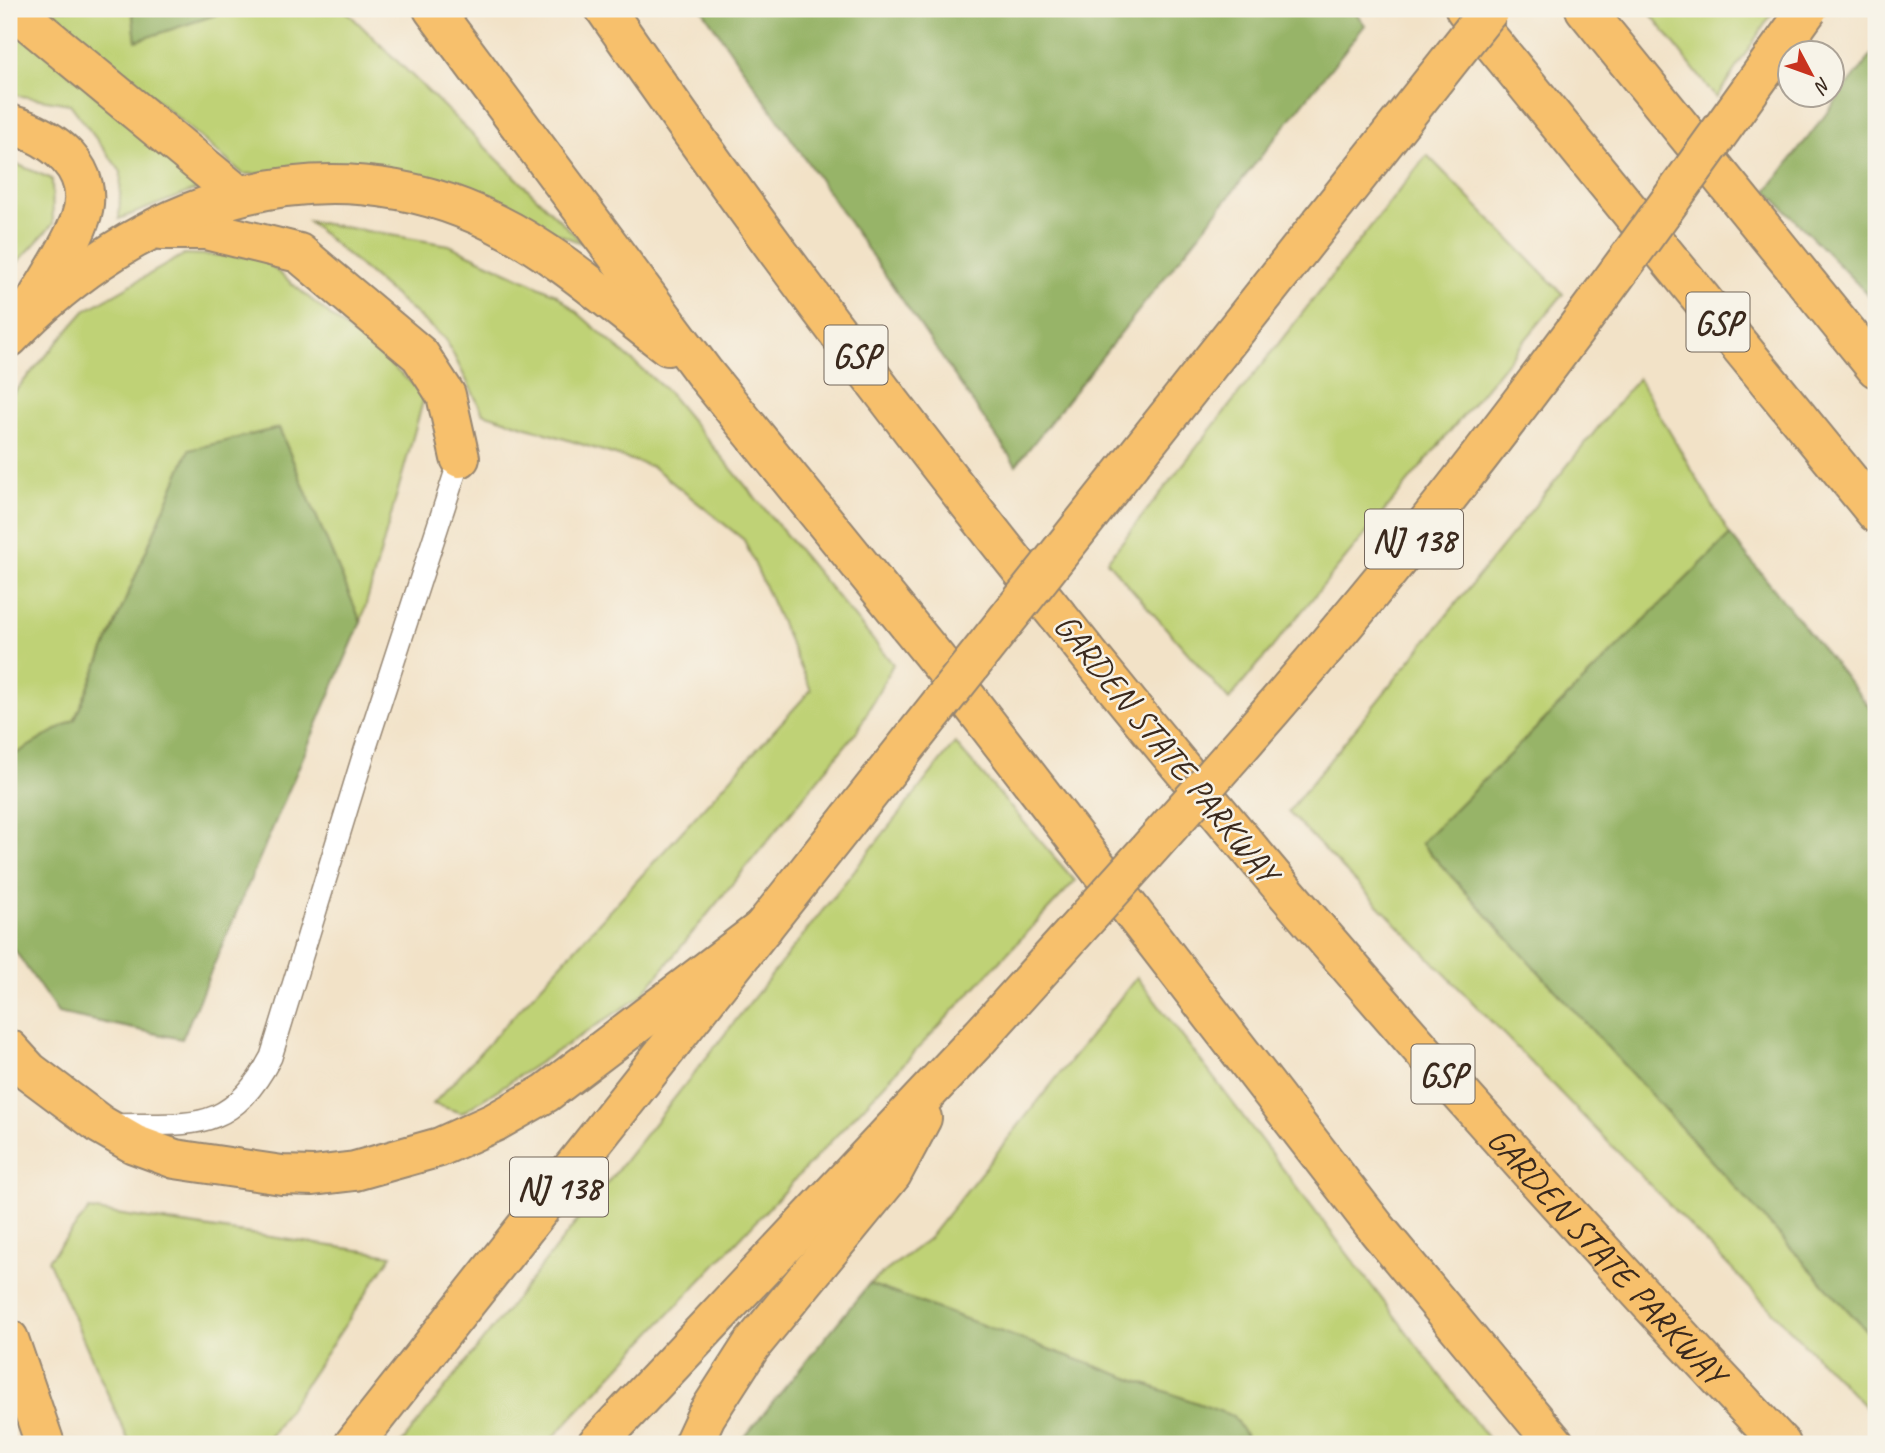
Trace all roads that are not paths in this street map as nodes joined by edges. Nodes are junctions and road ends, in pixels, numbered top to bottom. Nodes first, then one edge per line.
1 (13, 9) edge
2 (433, 9) edge
3 (605, 9) edge
4 (1465, 9) edge
5 (1490, 9) edge
6 (1586, 9) edge
7 (1808, 9) edge
8 (9, 124) edge
9 (237, 194) junction
10 (145, 230) junction
11 (16, 330) edge
12 (1876, 368) edge
13 (705, 374) junction
14 (460, 458) joint
15 (1876, 513) edge
16 (763, 928) junction
17 (9, 1049) edge
18 (947, 1073) junction
19 (101, 1125) junction
20 (9, 1339) edge
21 (1499, 1378) junction
22 (45, 1444) edge
23 (354, 1444) edge
24 (597, 1444) edge
25 (693, 1444) edge
26 (1525, 1444) edge
27 (1555, 1444) edge
28 (1781, 1444) edge

1 - 9 highway
2 - 13 highway
3 - 28 highway, GARDEN STATE PARKWAY / GSP
4 - 15 highway, GSP
5 - 16 highway, NJ 138, bridge
6 - 12 highway
7 - 18 highway, NJ 138, bridge
8 - 11 highway
9 - 10 highway
9 - 13 highway
10 - 11 highway
10 - 14 highway
13 - 21 highway
14 - 19 lane
16 - 19 highway
16 - 23 highway, NJ 138
17 - 19 highway
18 - 24 highway, NJ 138
18 - 25 highway
20 - 22 highway
21 - 26 highway
21 - 27 highway

